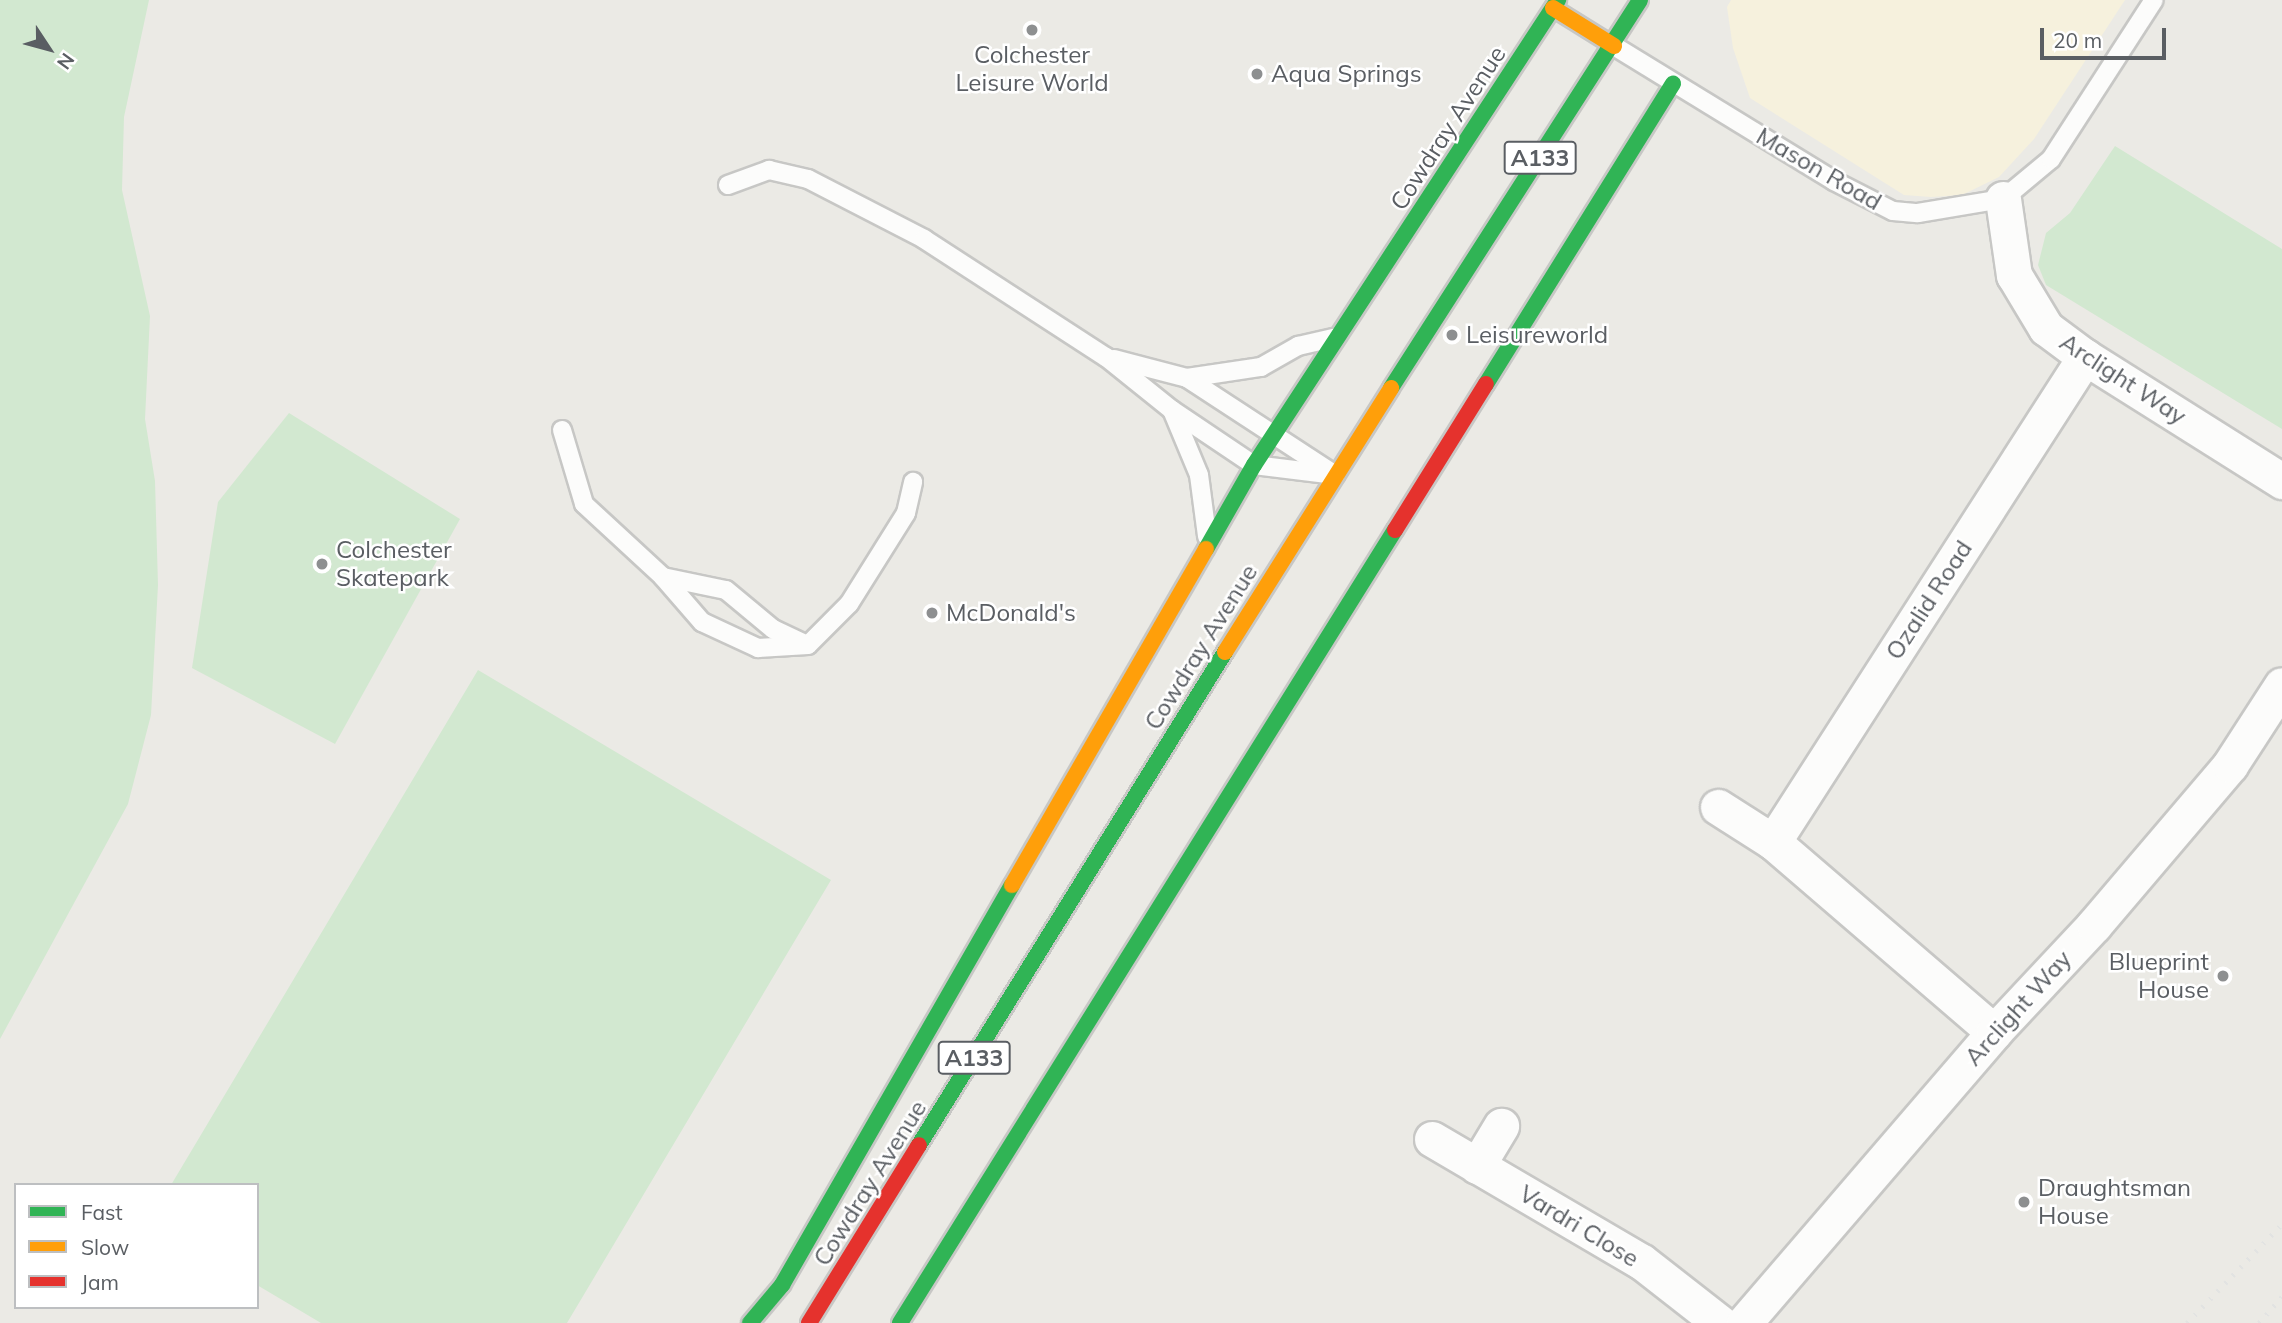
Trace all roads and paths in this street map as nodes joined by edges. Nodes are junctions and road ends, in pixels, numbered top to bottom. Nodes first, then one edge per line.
1 (1640, 0) edge
2 (2154, 0) edge
3 (1555, 4) edge
4 (1614, 46) junction
5 (1673, 83) junction
6 (728, 185) dead end
7 (2003, 199) junction
8 (1339, 336) junction
9 (1106, 357) junction
10 (2085, 357) junction
11 (1187, 378) junction
12 (1172, 410) junction
13 (562, 430) dead end
14 (1275, 437) junction
15 (1254, 465) junction
16 (1335, 475) junction
17 (2282, 481) edge
18 (913, 482) dead end
19 (1208, 543) junction
20 (663, 578) junction
21 (808, 645) junction
22 (2282, 685) edge
23 (1718, 807) dead end
24 (1773, 842) junction
25 (1994, 1032) junction
26 (1501, 1126) dead end
27 (1432, 1139) dead end
28 (1477, 1166) junction
29 (751, 1323) edge
30 (809, 1323) edge
31 (900, 1323) edge
32 (1720, 1323) edge
33 (1744, 1323) edge

1 - 4 main road, Cowdray Avenue / A133
2 - 7 lane
3 - 4 main road
3 - 8 main road, Cowdray Avenue / A133
4 - 5 lane, Mason Road
4 - 16 main road, Cowdray Avenue / A133
5 - 7 lane, Mason Road
5 - 31 main road
6 - 9 lane
7 - 10 street, Arclight Way
8 - 11 lane
8 - 14 main road, Cowdray Avenue / A133
9 - 11 lane
9 - 12 lane
10 - 17 street, Arclight Way
10 - 24 street, Ozalid Road
11 - 14 lane
12 - 15 lane
12 - 19 lane
13 - 20 lane
14 - 15 main road, Cowdray Avenue / A133
14 - 16 lane
15 - 16 lane
15 - 19 main road, Cowdray Avenue / A133
16 - 30 main road, Cowdray Avenue / A133
18 - 21 lane
19 - 29 main road, Cowdray Avenue / A133
20 - 21 lane
20 - 21 lane
22 - 25 street, Arclight Way
23 - 24 street
24 - 25 street
25 - 33 street, Arclight Way
26 - 28 street
27 - 28 street, Vardri Close
28 - 32 street, Vardri Close

